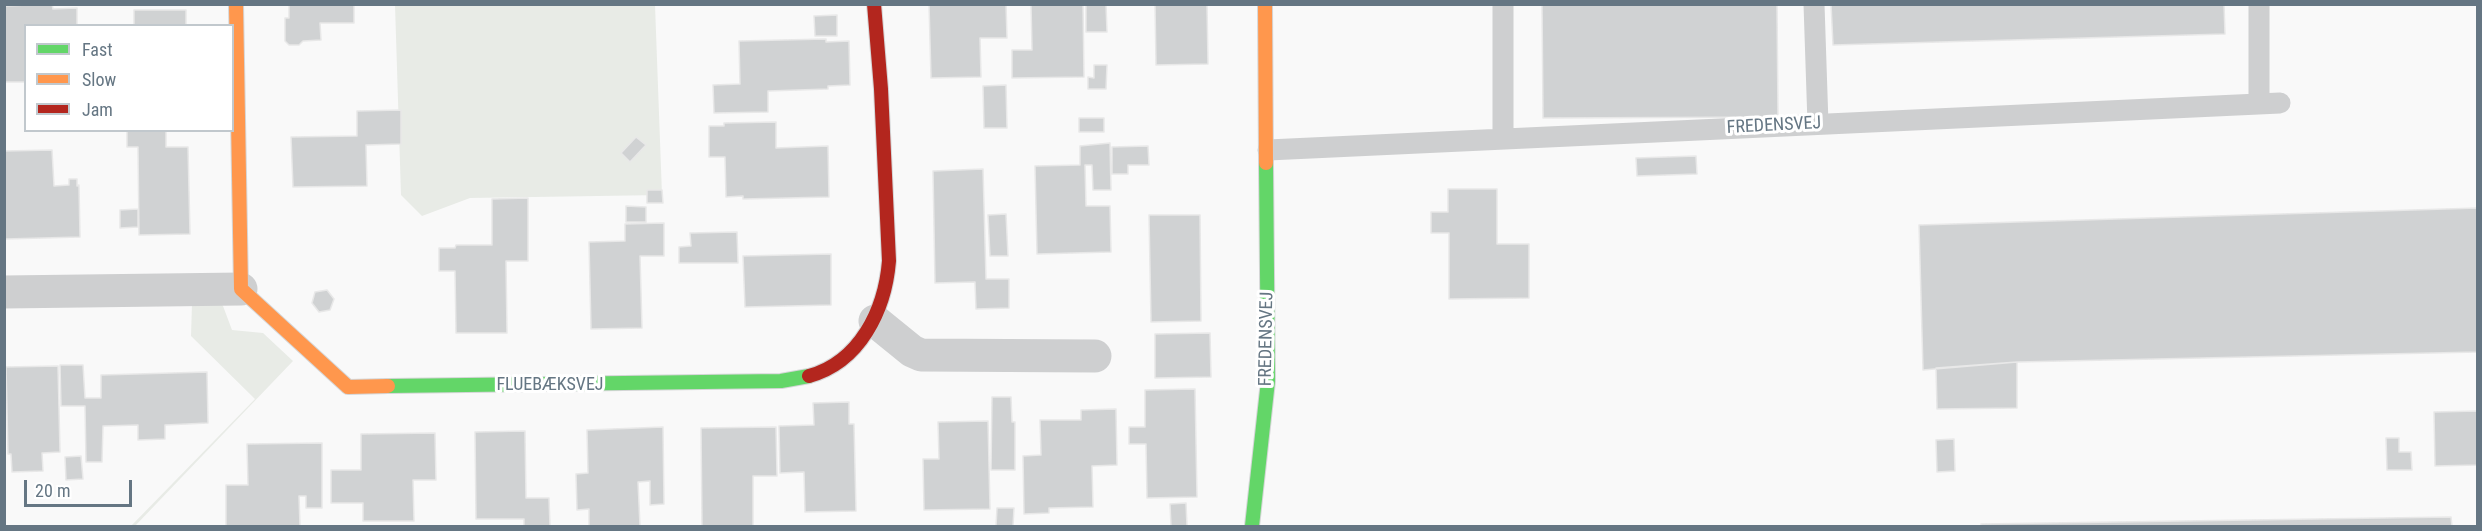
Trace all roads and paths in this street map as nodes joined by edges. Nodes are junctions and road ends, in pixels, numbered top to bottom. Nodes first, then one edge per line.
1 (236, 4) edge
2 (874, 4) edge
3 (1265, 4) edge
4 (1503, 4) edge
5 (1814, 4) edge
6 (2259, 4) edge
7 (1818, 124) junction
8 (1503, 139) junction
9 (1268, 150) junction
10 (241, 289) junction
11 (4, 292) edge
12 (875, 321) junction
13 (1095, 356) dead end
14 (1252, 526) edge

1 - 10 street
2 - 12 street, FLUEBÆKSVEJ
3 - 9 street, FREDENSVEJ
4 - 8 lane
5 - 7 lane
6 - 7 lane, FREDENSVEJ
7 - 8 lane, FREDENSVEJ
8 - 9 lane, FREDENSVEJ
9 - 14 street, FREDENSVEJ
10 - 11 street
10 - 12 street, FLUEBÆKSVEJ
12 - 13 street

